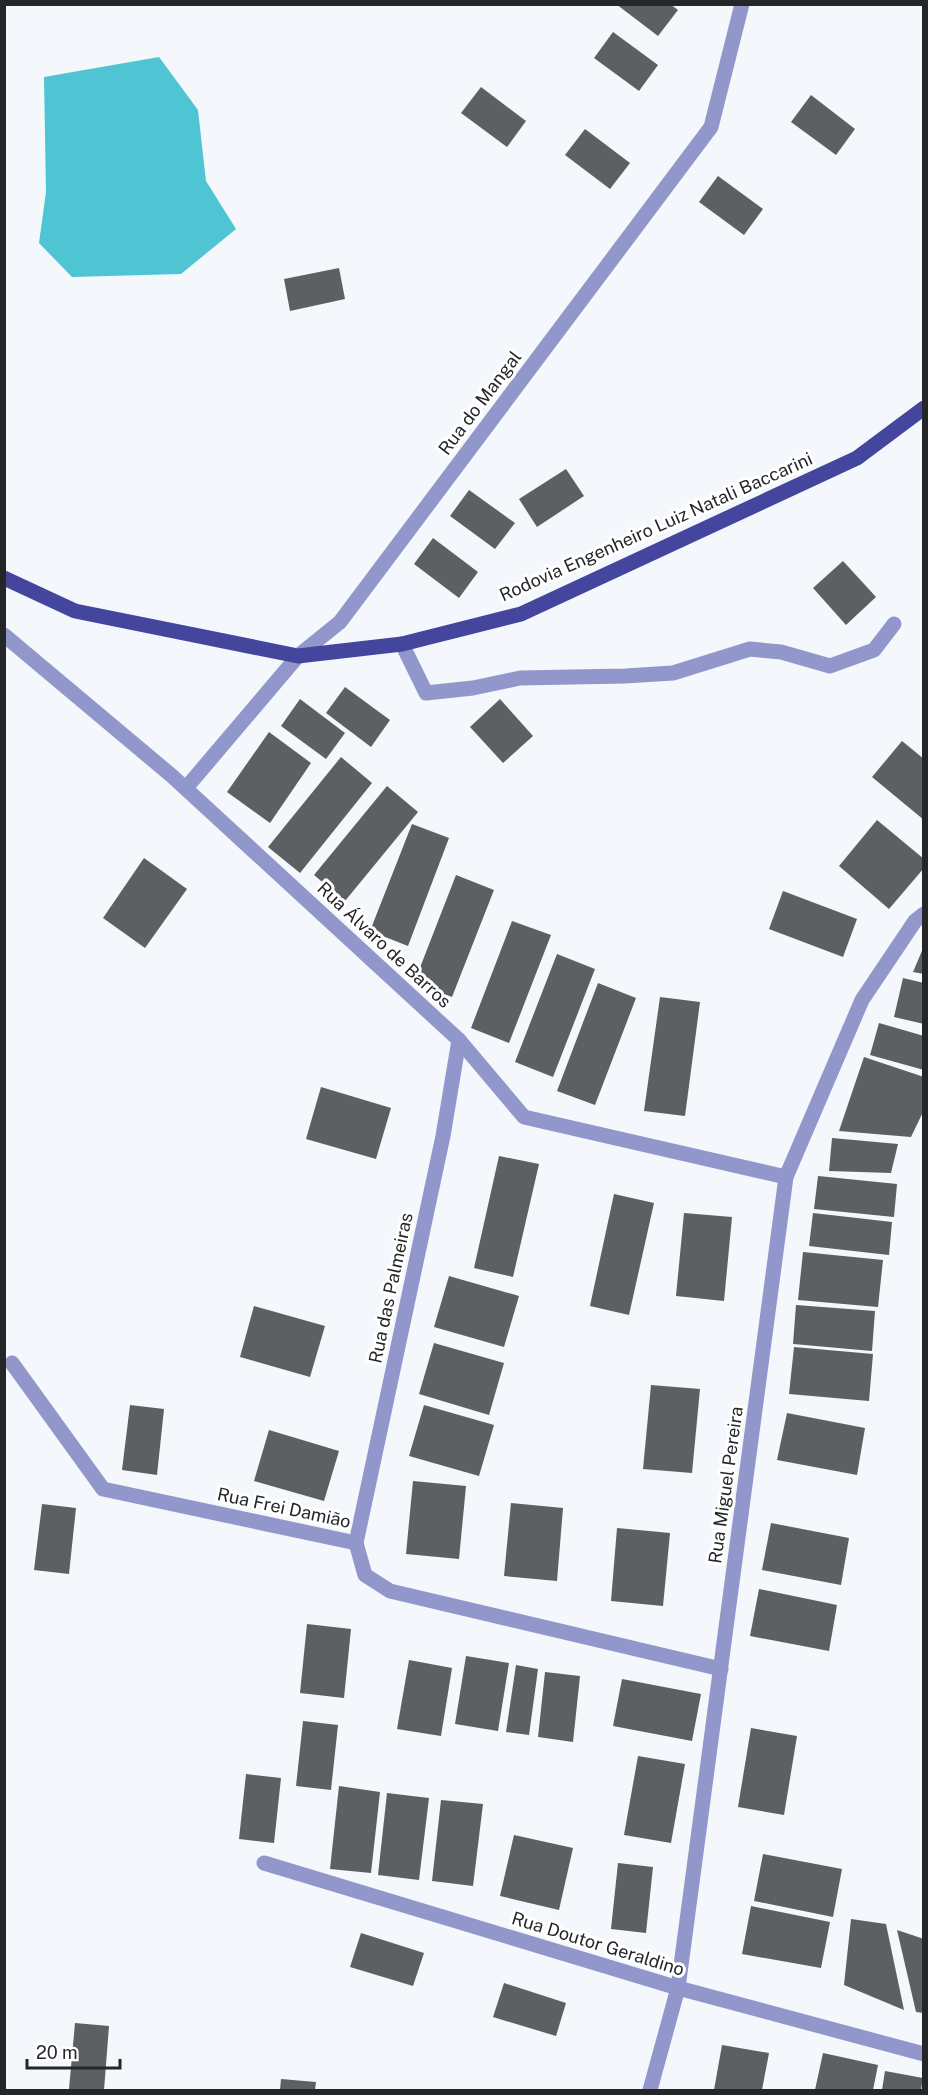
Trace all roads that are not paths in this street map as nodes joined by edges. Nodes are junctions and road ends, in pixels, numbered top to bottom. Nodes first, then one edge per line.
1 (742, 4) edge
2 (924, 408) edge
3 (4, 578) edge
4 (894, 624) dead end
5 (4, 635) edge
6 (402, 644) junction
7 (298, 657) junction
8 (186, 788) junction
9 (921, 920) edge
10 (459, 1040) junction
11 (786, 1177) junction
12 (12, 1363) dead end
13 (356, 1543) junction
14 (721, 1669) junction
15 (264, 1863) dead end
16 (678, 1988) junction
17 (924, 2054) edge
18 (650, 2091) edge

1 - 7 street, Rua do Mangal
2 - 6 main road, Rodovia Engenheiro Luiz Natali Baccarini
3 - 7 main road, Rodovia Engenheiro Luiz Natali Baccarini
4 - 6 street
5 - 8 street, Rua Álvaro de Barros
6 - 7 main road, Rodovia Engenheiro Luiz Natali Baccarini
7 - 8 street, Rua do Mangal
8 - 10 street, Rua Álvaro de Barros
9 - 11 street, Rua Miguel Pereira
10 - 11 street, Rua Álvaro de Barros
10 - 13 street, Rua das Palmeiras
11 - 14 street, Rua Miguel Pereira
12 - 13 street, Rua Frei Damião
13 - 14 street, Rua Frei Damião
14 - 16 street, Rua Miguel Pereira
15 - 16 street, Rua Doutor Geraldino
16 - 17 street, Rua Doutor Geraldino
16 - 18 street, Rua Miguel Pereira

